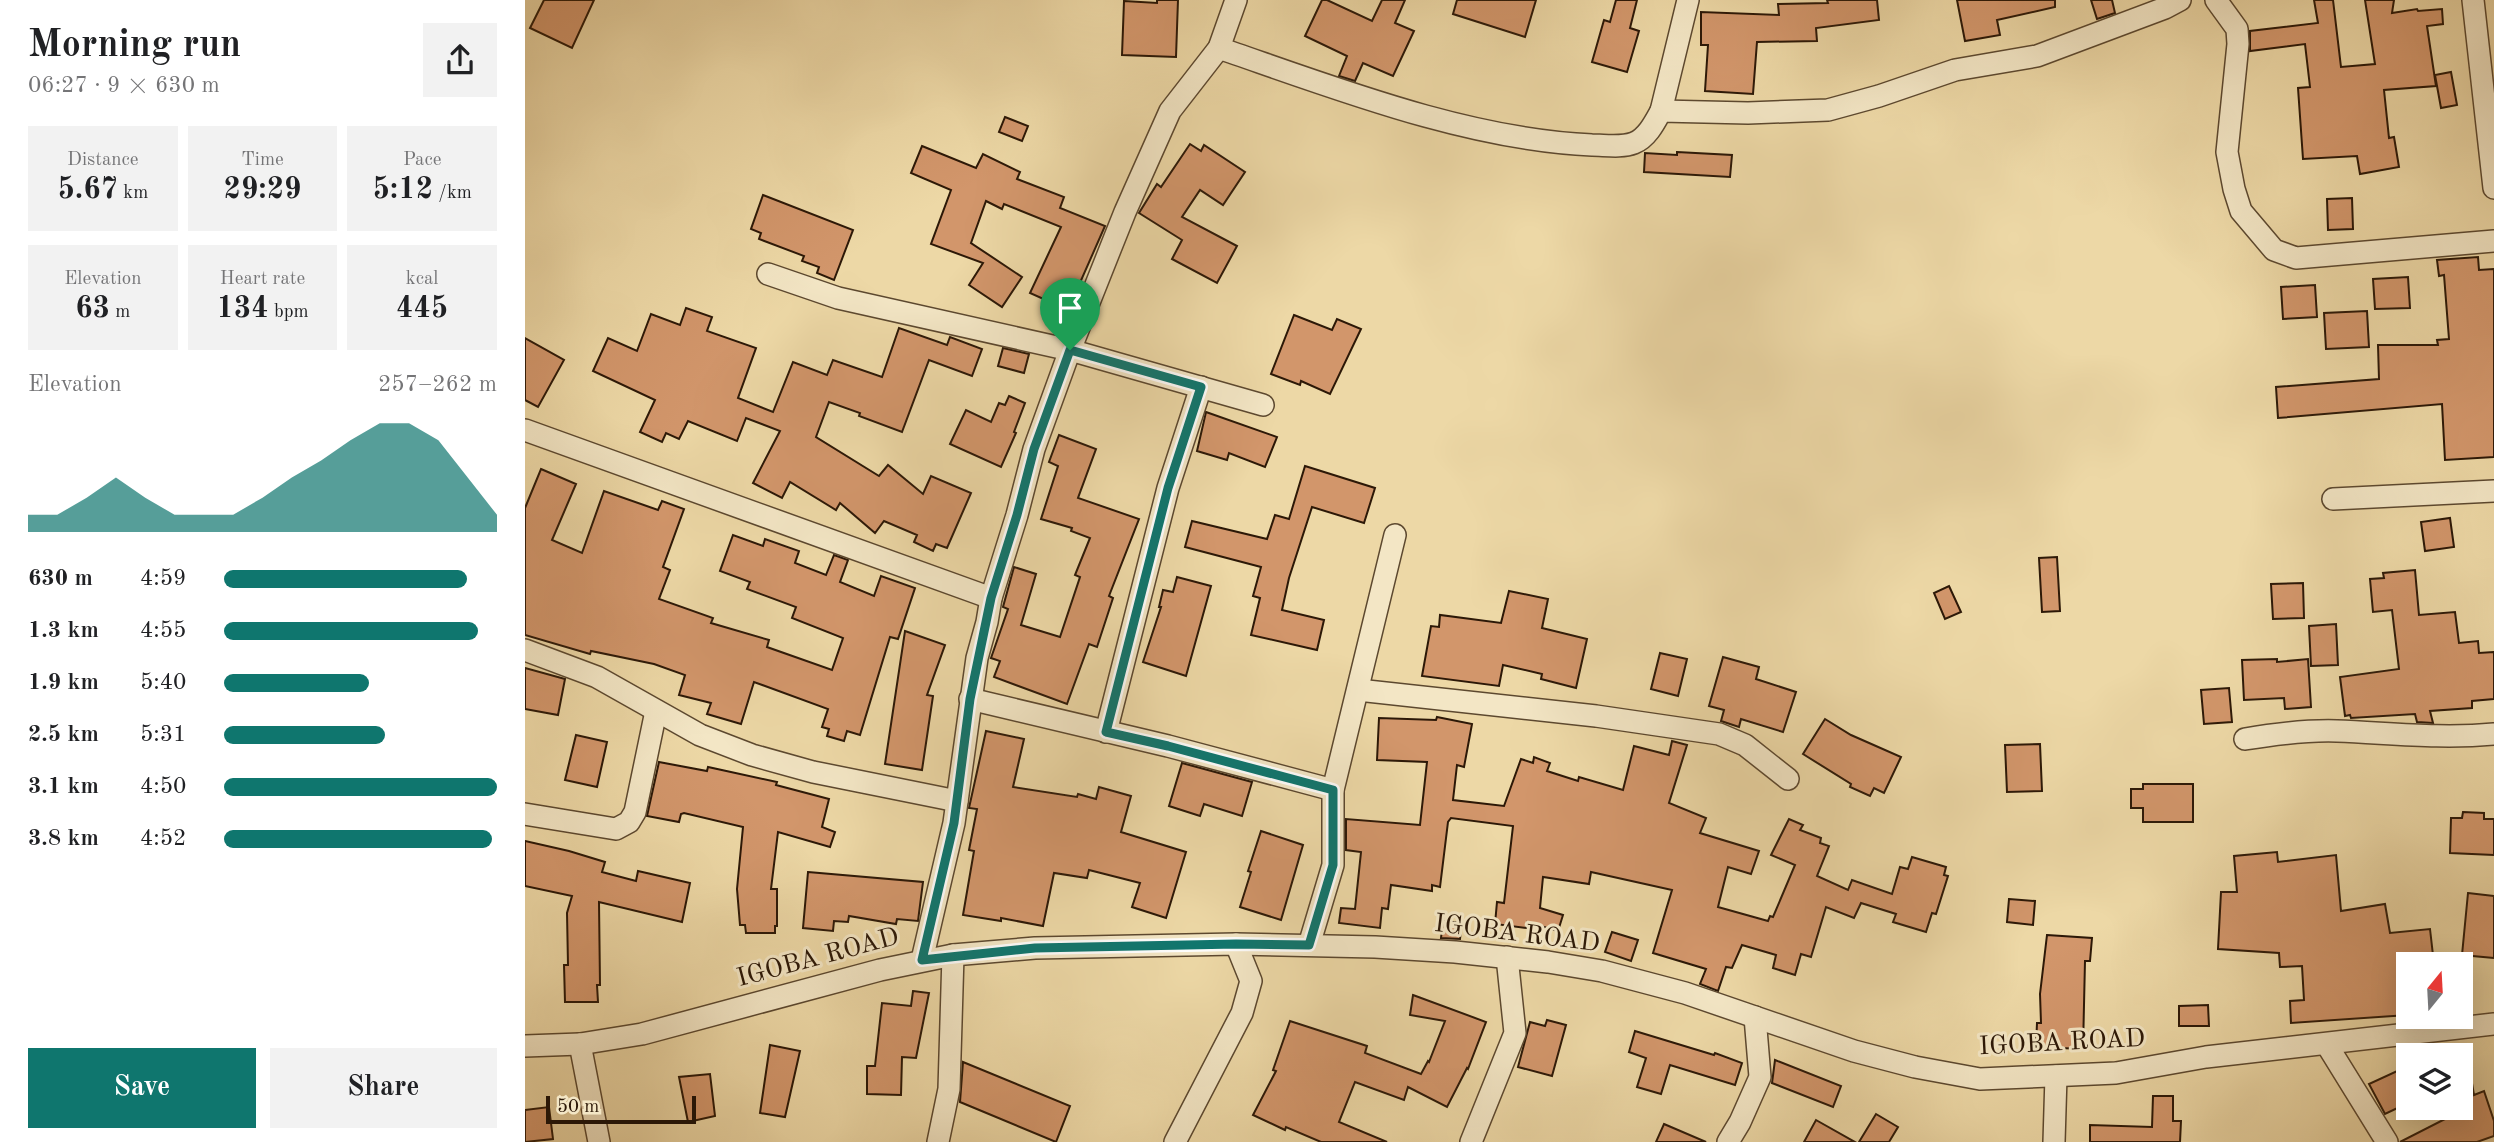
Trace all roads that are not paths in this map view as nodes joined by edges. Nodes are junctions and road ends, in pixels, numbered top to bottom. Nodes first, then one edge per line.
1 (1237, 0) edge
2 (1688, 0) edge
3 (2180, 0) edge
4 (2216, 0) edge
5 (2473, 0) edge
6 (1219, 48) junction
7 (1661, 111) junction
8 (2494, 188) edge
9 (2494, 241) edge
10 (768, 274) dead end
11 (1070, 350) junction
12 (1201, 387) junction
13 (1263, 405) dead end
14 (525, 430) edge
15 (2494, 491) edge
16 (2333, 499) dead end
17 (1395, 535) dead end
18 (991, 598) junction
19 (525, 650) edge
20 (1358, 690) junction
21 (970, 699) junction
22 (656, 711) junction
23 (1106, 732) junction
24 (2494, 734) edge
25 (2245, 739) dead end
26 (1787, 779) dead end
27 (1333, 790) junction
28 (957, 801) junction
29 (525, 814) edge
30 (1236, 944) junction
31 (1309, 945) junction
32 (953, 955) junction
33 (1507, 957) junction
34 (922, 960) junction
35 (1755, 1017) junction
36 (2494, 1024) edge
37 (580, 1044) junction
38 (2327, 1045) junction
39 (525, 1046) edge
40 (2056, 1076) junction
41 (599, 1142) edge
42 (938, 1142) edge
43 (1175, 1142) edge
44 (1471, 1142) edge
45 (1728, 1142) edge
46 (2054, 1142) edge
47 (2387, 1142) edge

1 - 6 street
2 - 7 street
3 - 7 street
4 - 9 street
5 - 8 street
6 - 7 street
6 - 11 street
10 - 11 street
11 - 12 street
11 - 18 street
12 - 13 street
12 - 23 street
14 - 18 street
15 - 16 street
17 - 20 street
18 - 21 street
19 - 22 street
20 - 26 street
20 - 27 street
21 - 23 street
21 - 28 street
22 - 28 street
22 - 29 street
23 - 27 street
24 - 25 street
27 - 31 street
28 - 34 street
30 - 31 street, IGOBA ROAD
30 - 32 street, IGOBA ROAD
30 - 43 street
31 - 33 street, IGOBA ROAD
32 - 34 street, IGOBA ROAD
32 - 42 street
33 - 35 street, IGOBA ROAD
33 - 44 street
34 - 37 street, IGOBA ROAD
35 - 40 street, IGOBA ROAD
35 - 45 street
36 - 38 street, IGOBA ROAD
37 - 39 street, IGOBA ROAD
37 - 41 street
38 - 40 street, IGOBA ROAD
38 - 47 street
40 - 46 street

